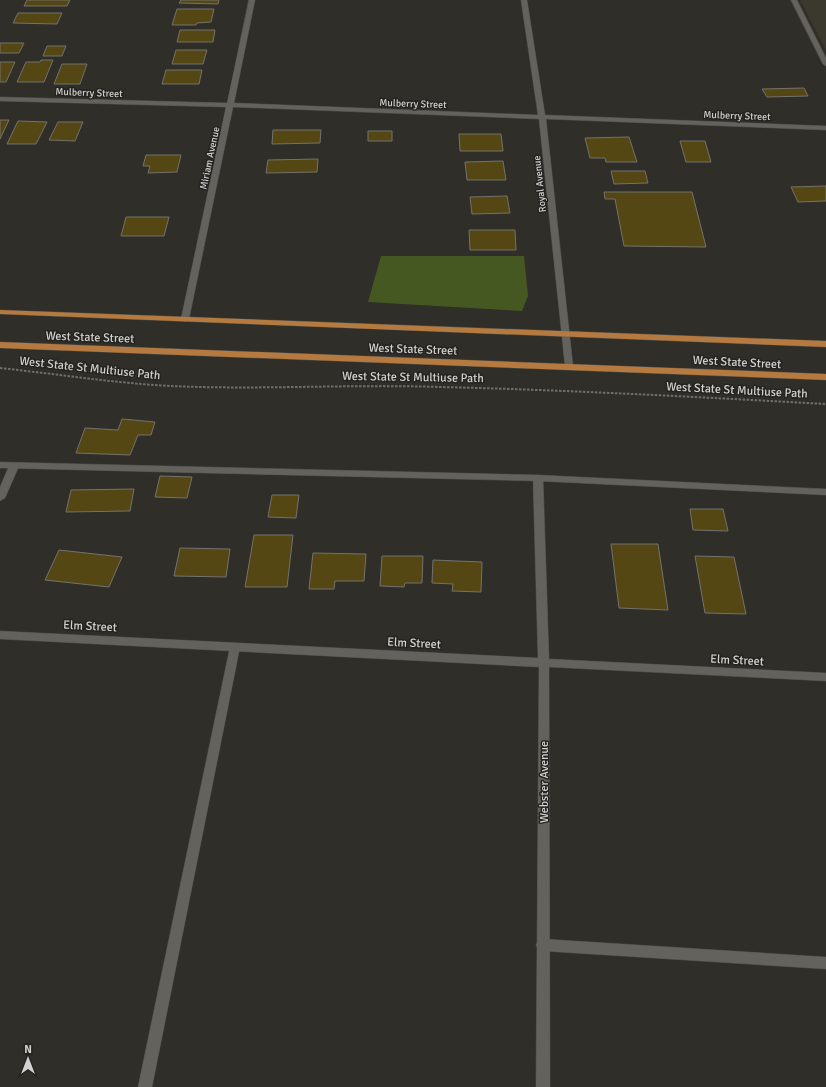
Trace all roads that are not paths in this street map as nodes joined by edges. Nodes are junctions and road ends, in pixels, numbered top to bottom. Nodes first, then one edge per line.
1 (252, 0) edge
2 (524, 0) edge
3 (794, 0) edge
4 (826, 64) edge
5 (0, 99) edge
6 (231, 105) junction
7 (542, 118) junction
8 (826, 128) edge
9 (0, 312) edge
10 (185, 319) junction
11 (565, 334) junction
12 (826, 344) edge
13 (0, 345) edge
14 (569, 366) junction
15 (826, 378) edge
16 (0, 465) edge
17 (14, 466) junction
18 (538, 478) junction
19 (826, 492) edge
20 (0, 498) edge
21 (0, 635) edge
22 (235, 647) junction
23 (544, 662) junction
24 (826, 677) edge
25 (543, 946) junction
26 (826, 963) edge
27 (145, 1087) edge
28 (543, 1087) edge

1 - 6 street, Miriam Avenue
2 - 7 street, Royal Avenue
3 - 4 street
5 - 6 street, Mulberry Street
6 - 7 street, Mulberry Street
6 - 10 street, Miriam Avenue
7 - 8 street, Mulberry Street
7 - 11 street, Royal Avenue
9 - 10 main road, West State Street
10 - 11 main road, West State Street
11 - 12 main road, West State Street
11 - 14 street, Royal Avenue
13 - 14 main road, West State Street
14 - 15 main road, West State Street
16 - 17 street
17 - 18 street
17 - 20 street
18 - 19 street
18 - 23 street, Webster Avenue
21 - 22 street, Elm Street
22 - 23 street, Elm Street
22 - 27 street
23 - 24 street, Elm Street
23 - 25 street, Webster Avenue
25 - 26 street
25 - 28 street, Webster Avenue

